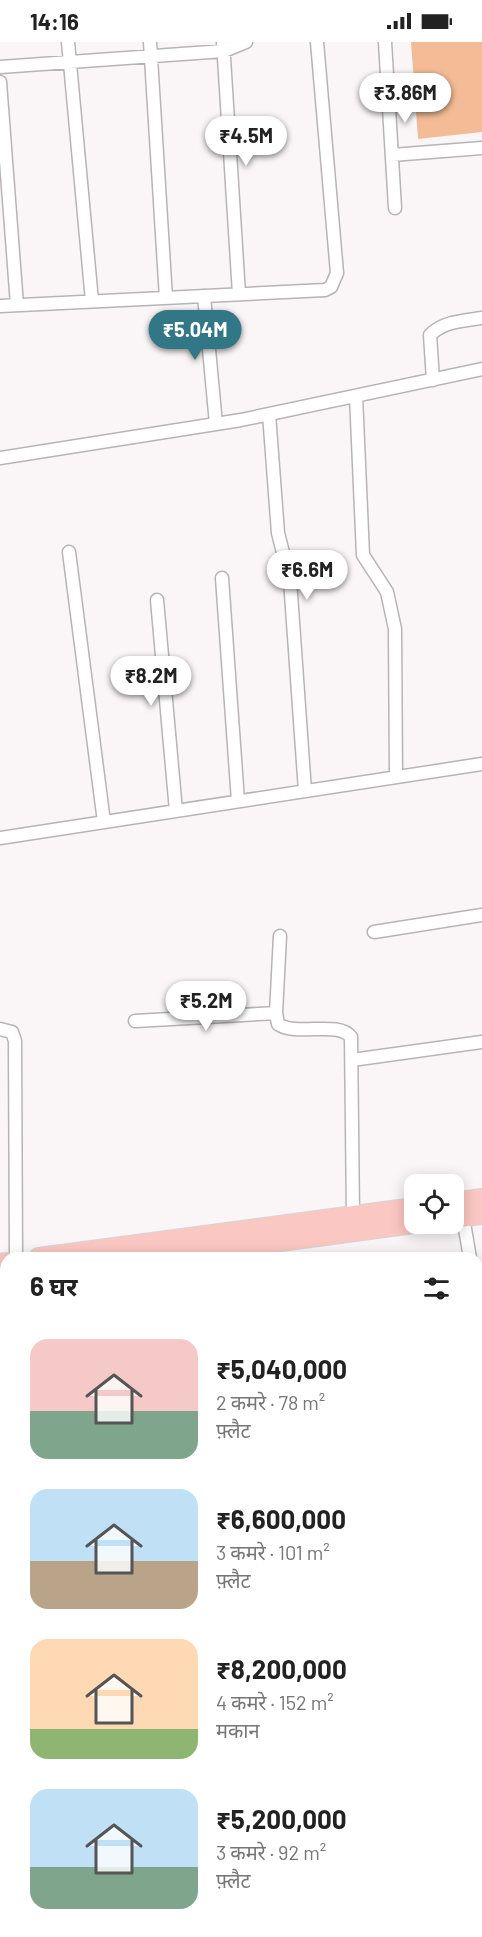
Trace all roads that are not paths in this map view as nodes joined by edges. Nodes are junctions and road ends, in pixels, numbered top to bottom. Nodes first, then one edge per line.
1 (68, 42) edge
2 (150, 42) edge
3 (246, 42) edge
4 (317, 42) edge
5 (385, 42) edge
6 (224, 46) edge
7 (151, 57) junction
8 (69, 64) junction
9 (0, 67) edge
10 (0, 82) edge
11 (482, 148) edge
12 (393, 155) junction
13 (395, 208) dead end
14 (239, 294) junction
15 (204, 296) junction
16 (166, 298) junction
17 (92, 301) junction
18 (17, 305) junction
19 (0, 306) edge
20 (482, 318) edge
21 (482, 369) edge
22 (433, 380) junction
23 (356, 396) junction
24 (269, 414) junction
25 (216, 424) junction
26 (0, 458) edge
27 (69, 552) dead end
28 (222, 578) dead end
29 (157, 600) dead end
30 (482, 764) edge
31 (396, 777) junction
32 (305, 791) junction
33 (238, 801) junction
34 (176, 811) junction
35 (104, 822) junction
36 (0, 838) edge
37 (482, 915) edge
38 (374, 932) dead end
39 (280, 936) dead end
40 (276, 1013) junction
41 (135, 1021) dead end
42 (0, 1029) edge
43 (482, 1042) edge
44 (352, 1060) junction
45 (482, 1199) edge
46 (404, 1209) edge
47 (464, 1212) edge
48 (353, 1216) junction
49 (464, 1219) edge
50 (404, 1225) edge
51 (271, 1251) edge
52 (16, 1252) edge
53 (84, 1252) edge
54 (469, 1252) edge

1 - 8 street
2 - 7 street
3 - 6 street
4 - 14 street
5 - 12 street
6 - 7 street
6 - 14 street
7 - 8 street
7 - 16 street
8 - 9 street
8 - 17 street
10 - 18 street
11 - 12 street
12 - 13 street
14 - 15 street
15 - 16 street
15 - 25 street
16 - 17 street
17 - 18 street
18 - 19 street
20 - 22 street
21 - 22 street
22 - 23 street
23 - 24 street
23 - 31 street
24 - 25 street
24 - 32 street
25 - 26 street
27 - 35 street
28 - 33 street
29 - 34 street
30 - 31 street
31 - 32 street
32 - 33 street
33 - 34 street
34 - 35 street
35 - 36 street
37 - 38 street
39 - 40 street
40 - 41 street
40 - 44 street
42 - 52 street
43 - 44 street
44 - 48 street
45 - 47 main road
46 - 48 main road
48 - 53 main road
49 - 54 street
50 - 51 main road

